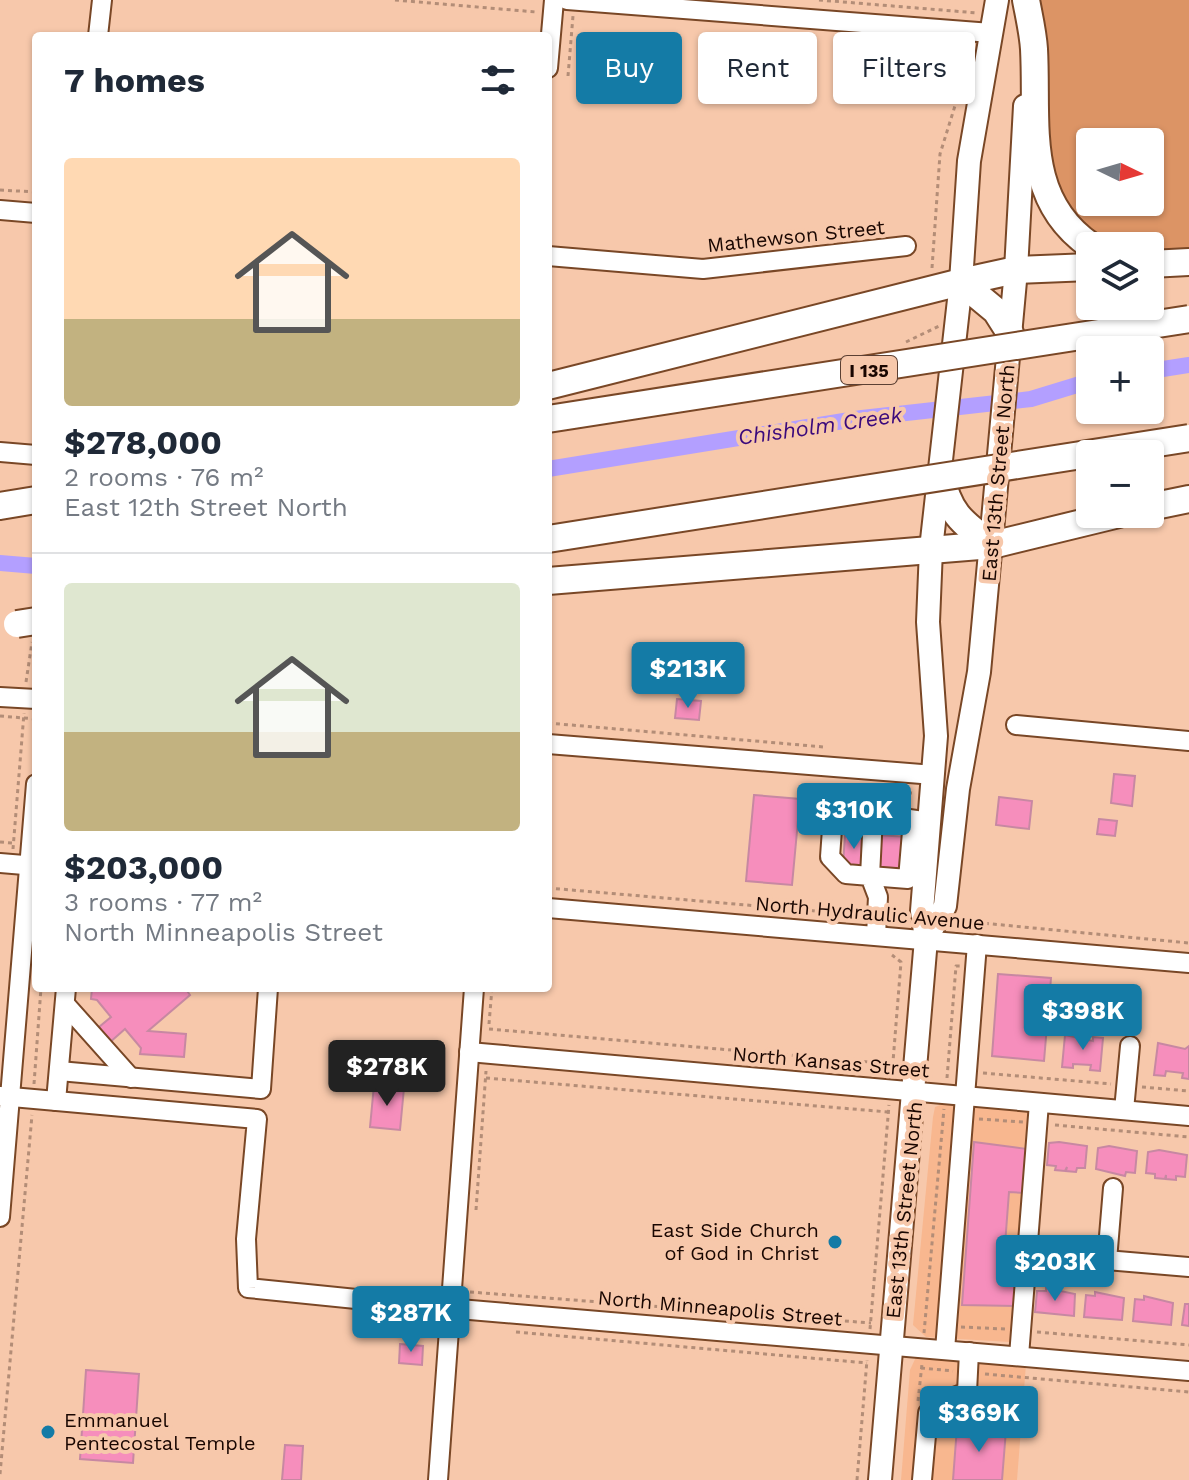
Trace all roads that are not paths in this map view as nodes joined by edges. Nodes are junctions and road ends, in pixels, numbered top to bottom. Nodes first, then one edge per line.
1 (102, 0) edge
2 (554, 0) edge
3 (567, 0) edge
4 (997, 0) edge
5 (1025, 0) edge
6 (574, 1) edge
7 (98, 32) edge
8 (551, 32) edge
9 (982, 33) junction
10 (0, 210) edge
11 (32, 213) edge
12 (1076, 236) edge
13 (906, 246) dead end
14 (552, 256) edge
15 (1189, 262) edge
16 (1164, 263) edge
17 (1076, 268) edge
18 (1016, 270) junction
19 (961, 282) junction
20 (1189, 319) edge
21 (1010, 333) junction
22 (552, 385) edge
23 (552, 418) edge
24 (1189, 438) edge
25 (0, 452) edge
26 (32, 455) edge
27 (940, 473) junction
28 (1189, 499) edge
29 (32, 501) edge
30 (1164, 504) edge
31 (0, 506) edge
32 (1076, 524) edge
33 (552, 538) edge
34 (992, 545) junction
35 (931, 549) junction
36 (552, 581) edge
37 (0, 697) edge
38 (32, 699) edge
39 (1016, 725) dead end
40 (1189, 741) edge
41 (552, 744) edge
42 (927, 774) junction
43 (873, 816) junction
44 (921, 821) junction
45 (0, 863) edge
46 (32, 866) edge
47 (32, 874) edge
48 (870, 876) junction
49 (552, 908) edge
50 (926, 939) junction
51 (977, 944) junction
52 (877, 945) junction
53 (1189, 963) edge
54 (268, 992) edge
55 (474, 992) edge
56 (65, 996) edge
57 (1130, 1046) dead end
58 (469, 1052) junction
59 (59, 1071) junction
60 (131, 1078) junction
61 (916, 1092) junction
62 (5, 1096) edge
63 (964, 1096) junction
64 (56, 1101) junction
65 (1039, 1103) junction
66 (1124, 1110) junction
67 (1189, 1116) edge
68 (1113, 1188) dead end
69 (0, 1217) edge
70 (1047, 1255) dead end
71 (1107, 1260) junction
72 (1189, 1267) edge
73 (450, 1317) junction
74 (880, 1344) junction
75 (945, 1350) junction
76 (969, 1352) junction
77 (1019, 1356) junction
78 (1189, 1371) edge
79 (438, 1480) edge
80 (880, 1480) edge
81 (922, 1480) edge

1 - 7 street
2 - 8 street
3 - 6 street
4 - 9 main road, East 13th Street North
5 - 12 highway
5 - 18 main road, East 13th Street North
6 - 9 street
9 - 19 main road, East 13th Street North
10 - 11 street
13 - 14 street, Mathewson Street
15 - 16 highway
17 - 18 highway
18 - 19 highway
18 - 21 main road, East 13th Street North
19 - 21 highway
19 - 22 highway
19 - 27 main road, East 13th Street North
20 - 23 highway, I 135, bridge
21 - 34 main road, East 13th Street North
24 - 33 highway, bridge
25 - 26 street
27 - 34 highway
27 - 35 main road, East 13th Street North
28 - 30 highway
29 - 31 highway
32 - 34 highway
34 - 35 highway
34 - 50 main road, East 13th Street North
35 - 36 highway
35 - 42 main road, East 13th Street North
37 - 38 street
39 - 40 street
41 - 42 street
42 - 44 main road, East 13th Street North
43 - 44 street
43 - 48 street
43 - 48 street
44 - 48 street
44 - 50 main road, East 13th Street North
45 - 46 street
47 - 62 street
48 - 52 street
49 - 52 street, North Hydraulic Avenue
50 - 51 street, North Hydraulic Avenue
50 - 52 street, North Hydraulic Avenue
50 - 61 main road, East 13th Street North
51 - 53 street, North Hydraulic Avenue
51 - 63 street
54 - 60 street
55 - 58 street
56 - 59 street
56 - 60 street
57 - 66 street
58 - 61 street, North Kansas Street
58 - 73 street
59 - 60 street
59 - 64 street
61 - 63 street, North Kansas Street
61 - 74 main road, East 13th Street North
62 - 64 street
62 - 69 street
63 - 65 street, North Kansas Street
63 - 75 street
64 - 73 street, North Minneapolis Street
65 - 66 street, North Kansas Street
65 - 77 street
66 - 67 street, North Kansas Street
68 - 71 street
70 - 71 street
71 - 72 street
73 - 74 street, North Minneapolis Street
73 - 79 street
74 - 75 street, North Minneapolis Street
74 - 80 main road, East 13th Street North
75 - 76 street, North Minneapolis Street
76 - 77 street, North Minneapolis Street
76 - 81 street
77 - 78 street, North Minneapolis Street

